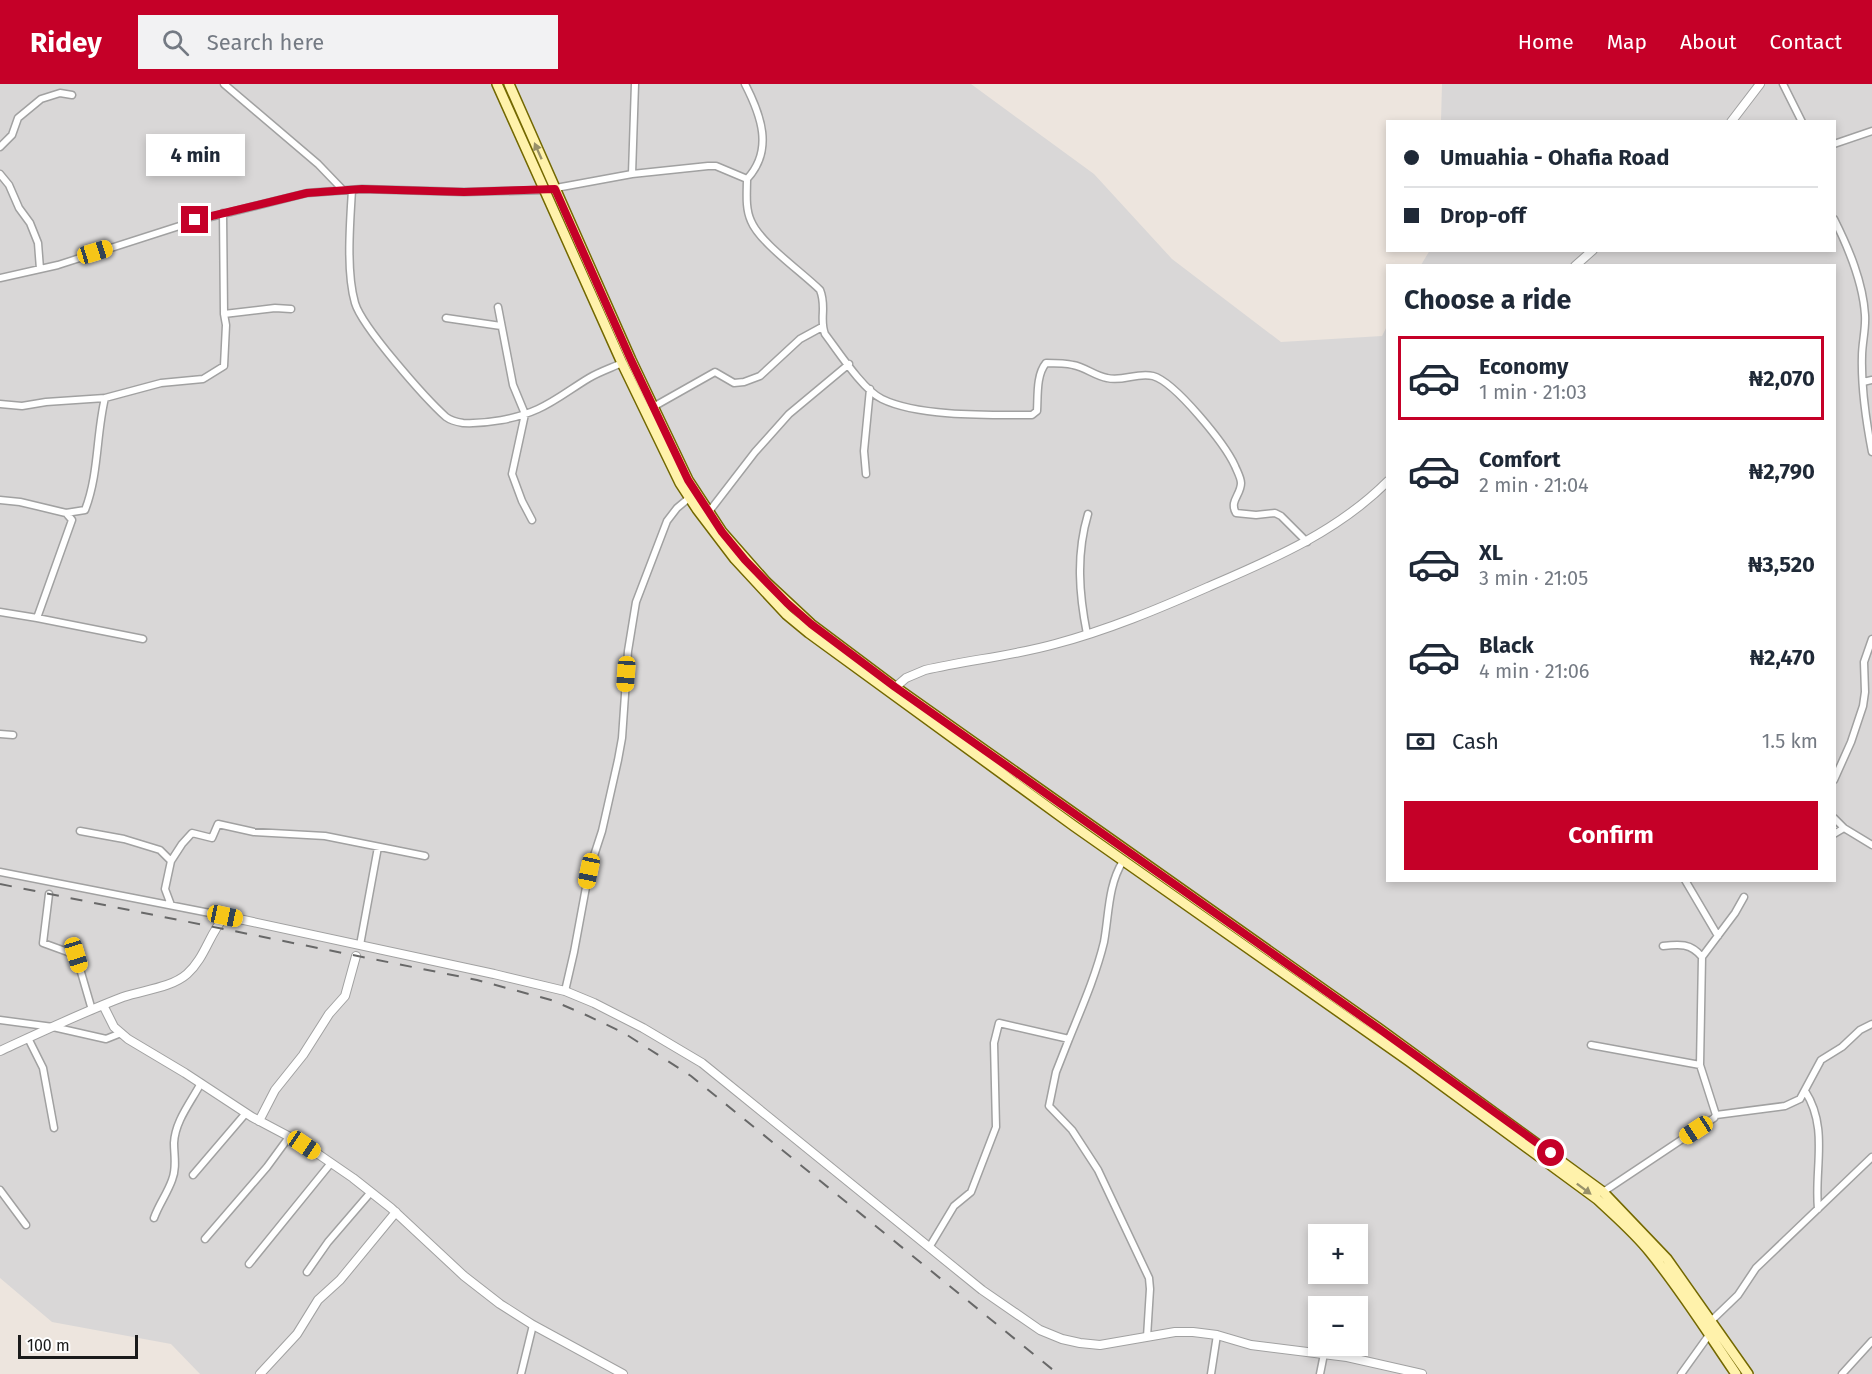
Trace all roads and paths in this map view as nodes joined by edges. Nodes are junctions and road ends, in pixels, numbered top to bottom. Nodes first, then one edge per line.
1 (224, 84) edge
2 (497, 84) edge
3 (509, 84) edge
4 (634, 84) edge
5 (745, 84) edge
6 (1760, 84) edge
7 (1783, 84) edge
8 (72, 95) dead end
9 (1733, 120) edge
10 (1801, 120) edge
11 (1872, 131) edge
12 (1836, 143) edge
13 (0, 147) edge
14 (0, 174) edge
15 (632, 174) junction
16 (747, 179) junction
17 (550, 189) junction
18 (343, 190) junction
19 (352, 190) junction
20 (223, 213) junction
21 (1836, 223) edge
22 (1591, 252) edge
23 (1577, 264) edge
24 (40, 269) junction
25 (0, 278) edge
26 (498, 307) dead end
27 (291, 309) dead end
28 (224, 314) junction
29 (446, 318) dead end
30 (501, 326) junction
31 (822, 327) junction
32 (622, 363) junction
33 (849, 364) junction
34 (1872, 380) edge
35 (1863, 382) junction
36 (870, 389) junction
37 (105, 398) junction
38 (0, 404) edge
39 (653, 407) junction
40 (525, 414) junction
41 (1872, 452) edge
42 (866, 474) dead end
43 (1386, 483) edge
44 (689, 498) junction
45 (0, 500) edge
46 (66, 513) junction
47 (708, 513) junction
48 (1088, 514) dead end
49 (532, 520) dead end
50 (1307, 542) junction
51 (0, 612) edge
52 (37, 618) junction
53 (1088, 634) junction
54 (143, 639) dead end
55 (1872, 639) edge
56 (893, 690) junction
57 (0, 734) edge
58 (13, 735) dead end
59 (1836, 776) edge
60 (1836, 820) edge
61 (1844, 828) junction
62 (81, 831) dead end
63 (1836, 833) edge
64 (1872, 845) edge
65 (378, 847) junction
66 (424, 856) dead end
67 (171, 861) junction
68 (1123, 861) junction
69 (0, 872) edge
70 (1686, 882) edge
71 (49, 894) dead end
72 (1744, 897) dead end
73 (171, 905) junction
74 (225, 916) junction
75 (1718, 936) junction
76 (360, 945) junction
77 (1663, 946) dead end
78 (356, 956) dead end
79 (1702, 957) junction
80 (565, 991) junction
81 (103, 1005) junction
82 (92, 1010) junction
83 (0, 1020) edge
84 (1872, 1024) edge
85 (53, 1027) junction
86 (121, 1033) junction
87 (27, 1038) junction
88 (1069, 1039) junction
89 (1591, 1045) dead end
90 (0, 1051) edge
91 (1700, 1065) junction
92 (201, 1083) junction
93 (1804, 1091) junction
94 (246, 1113) junction
95 (1716, 1115) junction
96 (259, 1121) junction
97 (54, 1128) dead end
98 (289, 1137) junction
99 (1872, 1156) edge
100 (331, 1163) junction
101 (1565, 1169) junction
102 (193, 1175) dead end
103 (0, 1190) edge
104 (371, 1192) junction
105 (1603, 1192) junction
106 (1818, 1209) junction
107 (396, 1212) junction
108 (154, 1218) dead end
109 (26, 1225) dead end
110 (205, 1239) dead end
111 (930, 1246) junction
112 (249, 1264) dead end
113 (307, 1272) dead end
114 (1710, 1322) junction
115 (533, 1325) junction
116 (1217, 1335) junction
117 (1709, 1335) junction
118 (1147, 1337) junction
119 (1872, 1341) edge
120 (1308, 1352) edge
121 (1324, 1356) edge
122 (1335, 1356) edge
123 (260, 1374) edge
124 (520, 1374) edge
125 (623, 1374) edge
126 (1211, 1374) edge
127 (1320, 1374) edge
128 (1422, 1374) edge
129 (1681, 1374) edge
130 (1736, 1374) edge
131 (1748, 1374) edge
132 (1842, 1374) edge

1 - 18 street
2 - 17 main road
17 -> 3 main road
4 - 15 street
5 - 16 street
6 - 9 street
7 - 10 street
8 - 13 street
11 - 12 street
14 - 24 street
15 - 16 street
15 - 17 street
16 - 31 street
17 - 19 street
17 - 32 main road
17 - 39 main road
18 - 19 street
18 - 20 street
19 - 40 street
20 - 24 street
20 - 28 street
21 - 35 street
22 - 23 street
24 - 25 street
26 - 30 street
27 - 28 street
28 - 37 street
29 - 30 street
30 - 40 street
31 - 33 street
31 - 39 street
32 - 40 street
32 - 44 main road
33 - 36 street
33 - 47 street
34 - 35 street
35 - 41 street
36 - 42 street
36 - 50 street
37 - 38 street
37 - 46 street
39 - 47 main road
40 - 49 street
43 - 50 street
44 - 56 main road
44 - 80 street
45 - 46 street
46 - 52 street
47 - 56 main road
48 - 53 street
50 - 53 street
51 - 52 street
52 - 54 street
53 - 56 street
55 - 59 street
56 - 68 main road
56 - 101 main road
57 - 58 street
60 - 61 street
61 - 63 street
61 - 64 street
62 - 67 street
65 - 66 street
65 - 67 street
65 - 76 street
67 - 73 street
68 - 88 street
68 - 101 main road
69 - 73 street
70 - 75 street
71 - 82 street
72 - 75 street
73 - 74 street
74 - 76 street
74 - 81 street
75 - 79 street
76 - 80 street
77 - 79 street
78 - 96 street
79 - 91 street
80 - 111 street
81 - 82 street
81 - 86 street
82 - 85 street
83 - 85 street
84 - 93 street
85 - 86 street
85 - 87 street
86 - 92 street
87 - 90 street
87 - 97 street
88 - 111 street
88 - 118 street
89 - 91 street
91 - 95 street
92 - 94 street
92 - 108 street
93 - 95 street
93 - 106 street
94 - 96 street
94 - 102 street
95 - 105 street
96 - 98 street
98 - 100 street
98 - 110 street
99 - 106 street
100 - 104 street
100 - 112 street
101 - 105 main road
101 -> 117 main road
103 - 109 street
104 - 107 street
104 - 113 street
105 - 114 main road
106 - 114 street
107 - 115 street
107 - 123 street
111 - 118 street
114 - 131 main road
115 - 124 street
115 - 125 street
116 - 118 street
116 - 120 street
116 - 126 street
117 - 129 street
117 - 130 main road
119 - 132 street
121 - 127 street
122 - 128 street

